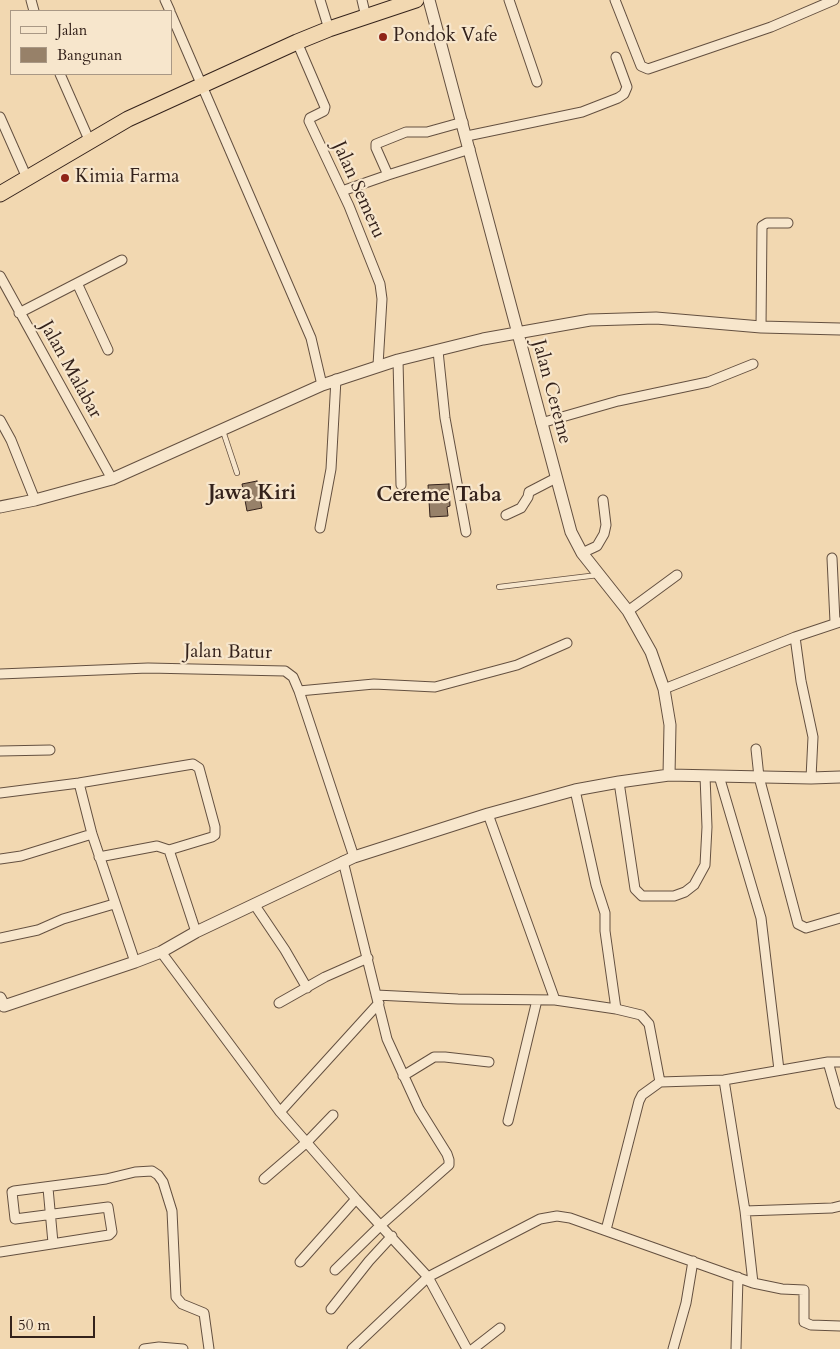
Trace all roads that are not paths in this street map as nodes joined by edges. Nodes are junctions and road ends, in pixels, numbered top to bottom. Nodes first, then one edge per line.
1 (320, 0) edge
2 (362, 0) edge
3 (416, 0) edge
4 (429, 0) edge
5 (510, 0) edge
6 (615, 0) edge
7 (834, 0) edge
8 (172, 14) edge
9 (366, 17) junction
10 (329, 29) junction
11 (297, 42) junction
12 (616, 57) dead end
13 (60, 75) edge
14 (536, 82) dead end
15 (202, 85) junction
16 (0, 117) edge
17 (462, 122) junction
18 (467, 136) junction
19 (90, 142) junction
20 (470, 149) junction
21 (388, 175) junction
22 (28, 178) junction
23 (342, 191) junction
24 (0, 194) edge
25 (788, 223) dead end
26 (122, 260) dead end
27 (0, 276) edge
28 (77, 283) junction
29 (19, 313) junction
30 (761, 327) junction
31 (840, 329) edge
32 (517, 333) junction
33 (108, 350) dead end
34 (438, 351) junction
35 (398, 360) junction
36 (753, 364) dead end
37 (378, 365) junction
38 (336, 379) junction
39 (322, 385) junction
40 (0, 420) edge
41 (541, 423) junction
42 (223, 429) junction
43 (237, 473) dead end
44 (556, 478) junction
45 (112, 480) junction
46 (401, 485) dead end
47 (35, 500) junction
48 (604, 500) dead end
49 (0, 507) edge
50 (506, 515) dead end
51 (320, 528) dead end
52 (466, 532) dead end
53 (582, 554) junction
54 (832, 558) dead end
55 (599, 575) junction
56 (677, 575) dead end
57 (837, 583) edge
58 (499, 587) dead end
59 (628, 611) junction
60 (838, 622) edge
61 (795, 637) junction
62 (567, 642) dead end
63 (0, 674) edge
64 (664, 689) junction
65 (299, 692) junction
66 (756, 749) dead end
67 (50, 750) dead end
68 (0, 752) edge
69 (669, 775) junction
70 (705, 776) junction
71 (718, 776) junction
72 (759, 777) junction
73 (840, 777) edge
74 (812, 778) junction
75 (619, 782) junction
76 (79, 783) junction
77 (575, 790) junction
78 (0, 793) edge
79 (488, 814) junction
80 (92, 834) junction
81 (169, 850) junction
82 (99, 857) junction
83 (354, 857) junction
84 (0, 859) edge
85 (343, 862) junction
86 (114, 904) junction
87 (254, 904) junction
88 (840, 918) edge
89 (196, 932) junction
90 (0, 938) edge
91 (161, 952) junction
92 (368, 958) junction
93 (135, 962) junction
94 (307, 988) junction
95 (377, 999) junction
96 (536, 1000) junction
97 (555, 1000) junction
98 (279, 1003) dead end
99 (1, 1004) edge
100 (616, 1009) junction
101 (489, 1062) dead end
102 (828, 1062) junction
103 (840, 1062) edge
104 (779, 1070) junction
105 (403, 1076) junction
106 (724, 1080) junction
107 (660, 1082) junction
108 (840, 1104) edge
109 (280, 1112) junction
110 (334, 1115) dead end
111 (508, 1121) dead end
112 (307, 1142) junction
113 (264, 1179) dead end
114 (48, 1188) junction
115 (356, 1199) junction
116 (840, 1206) edge
117 (745, 1211) junction
118 (50, 1214) junction
119 (381, 1225) junction
120 (606, 1230) junction
121 (392, 1236) junction
122 (53, 1243) junction
123 (0, 1252) edge
124 (693, 1261) junction
125 (300, 1262) dead end
126 (335, 1270) dead end
127 (428, 1277) junction
128 (738, 1277) junction
129 (753, 1283) junction
130 (331, 1309) dead end
131 (840, 1326) edge
132 (500, 1328) dead end
133 (144, 1349) edge
134 (183, 1349) edge
135 (210, 1349) edge
136 (352, 1349) edge
137 (467, 1349) edge
138 (473, 1349) edge
139 (673, 1349) edge
140 (736, 1349) edge

1 - 10 street
2 - 9 street
3 - 9 highway
4 - 17 street, Jalan Cereme
5 - 14 street
6 - 7 street
8 - 15 street
9 - 10 highway
10 - 11 highway
11 - 15 highway
11 - 23 street, Jalan Semeru
12 - 18 street
13 - 19 street
15 - 19 highway
15 - 39 street
16 - 22 street
17 - 18 street, Jalan Cereme
17 - 21 street
18 - 20 street, Jalan Cereme
19 - 22 highway
20 - 21 street
20 - 32 street, Jalan Cereme
21 - 23 street
22 - 24 highway
23 - 37 street, Jalan Semeru
25 - 30 street
26 - 28 street
27 - 29 street, Jalan Malabar
28 - 29 street
28 - 33 street
29 - 45 street, Jalan Malabar
30 - 31 street
30 - 32 street
32 - 34 street
32 - 41 street, Jalan Cereme
34 - 35 street
34 - 52 street
35 - 37 street
35 - 46 street
36 - 41 street
37 - 38 street
38 - 39 street
38 - 51 street
39 - 42 street
40 - 47 street
41 - 44 street, Jalan Cereme
42 - 43 lane
42 - 45 street
44 - 50 street
44 - 53 street, Jalan Cereme
45 - 47 street
47 - 49 street
48 - 53 street
53 - 55 street, Jalan Cereme
54 - 57 street
55 - 58 lane
55 - 59 street, Jalan Cereme
56 - 59 street
57 - 60 street
59 - 64 street, Jalan Cereme
60 - 61 street
61 - 64 street
61 - 74 street
62 - 65 street
63 - 65 street, Jalan Batur
64 - 69 street, Jalan Cereme
65 - 83 street, Jalan Batur
66 - 72 street
67 - 68 street
69 - 70 street
69 - 75 street
70 - 71 street
70 - 75 street
71 - 72 street
71 - 104 street
72 - 74 street
72 - 88 street
73 - 74 street
75 - 77 street
76 - 78 street
76 - 80 street
76 - 81 street
77 - 79 street
77 - 100 street
79 - 83 street
79 - 97 street
80 - 82 street
80 - 84 street
81 - 82 street
81 - 89 street
82 - 86 street
83 - 85 street
85 - 87 street
85 - 92 street
86 - 90 street
86 - 93 street
87 - 89 street
87 - 94 street
89 - 91 street
91 - 93 street
91 - 109 street
92 - 94 street
92 - 95 street
93 - 99 street
94 - 98 street
95 - 96 street
95 - 105 street
95 - 109 street
96 - 97 street
96 - 111 street
97 - 100 street
100 - 107 street
101 - 105 street
102 - 103 street
102 - 104 street
102 - 108 street
104 - 106 street
105 - 119 street
106 - 107 street
106 - 117 street
107 - 120 street
109 - 112 street
110 - 112 street
112 - 113 street
112 - 115 street
114 - 118 street
114 - 118 street
114 - 135 street
115 - 119 street
115 - 125 street
116 - 117 street
117 - 129 street
118 - 122 street
118 - 122 street
119 - 121 street
119 - 126 street
120 - 124 street
120 - 127 street
121 - 127 street
121 - 130 street
122 - 123 street
124 - 128 street
124 - 139 street
127 - 136 street
127 - 137 street
128 - 129 street
128 - 140 street
129 - 131 street
132 - 138 street
133 - 134 street

